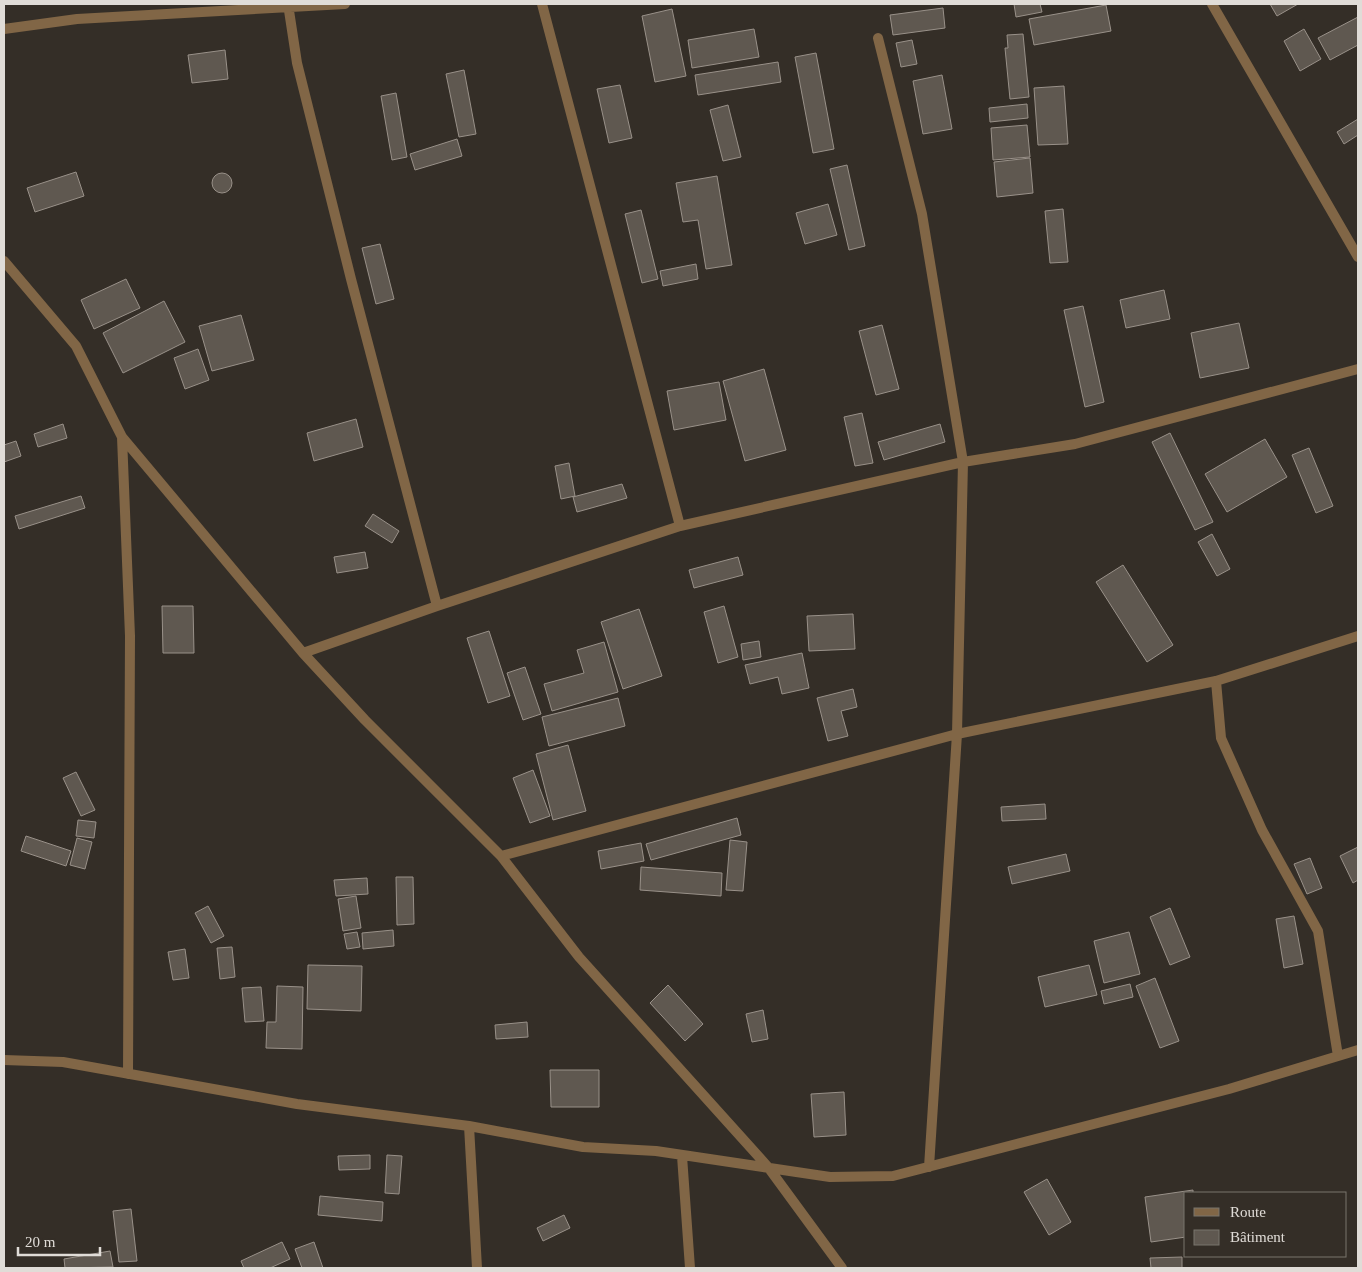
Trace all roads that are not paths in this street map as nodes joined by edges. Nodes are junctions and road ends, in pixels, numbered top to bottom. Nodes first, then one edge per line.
1 (345, 4) edge
2 (542, 4) edge
3 (1212, 4) edge
4 (288, 6) edge
5 (4, 29) edge
6 (878, 38) dead end
7 (1358, 258) edge
8 (4, 261) edge
9 (1358, 369) edge
10 (122, 438) junction
11 (964, 462) junction
12 (680, 526) junction
13 (437, 606) junction
14 (1358, 636) edge
15 (303, 653) junction
16 (1216, 681) junction
17 (957, 734) junction
18 (501, 856) junction
19 (1358, 1050) edge
20 (1338, 1056) junction
21 (4, 1060) edge
22 (128, 1074) junction
23 (469, 1126) junction
24 (682, 1156) junction
25 (768, 1167) junction
26 (929, 1167) junction
27 (477, 1268) edge
28 (690, 1268) edge
29 (842, 1268) edge

1 - 4 street
2 - 12 street
3 - 7 street
4 - 5 street
4 - 13 street
6 - 11 street
8 - 10 street
9 - 11 street
10 - 15 street
10 - 22 street
11 - 12 street
11 - 17 street
12 - 13 street
13 - 15 street
14 - 16 street
15 - 18 street
16 - 17 street
16 - 20 street
17 - 18 street
17 - 26 street
18 - 25 street
19 - 20 street
20 - 26 street
21 - 22 street
22 - 23 street
23 - 24 street
23 - 27 street
24 - 25 street
24 - 28 street
25 - 26 street
25 - 29 street

